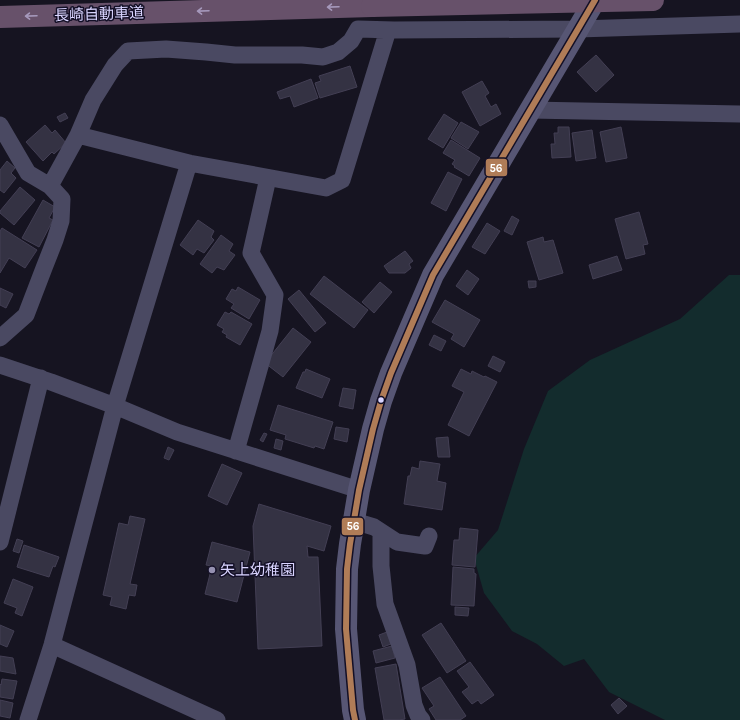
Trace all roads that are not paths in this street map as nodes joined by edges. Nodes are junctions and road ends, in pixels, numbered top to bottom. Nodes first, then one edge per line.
1 (401, 0) edge
2 (594, 0) edge
3 (653, 0) edge
4 (0, 17) edge
5 (740, 24) edge
6 (578, 29) junction
7 (391, 30) junction
8 (530, 110) junction
9 (740, 114) edge
10 (0, 126) edge
11 (78, 135) junction
12 (189, 163) junction
13 (268, 178) junction
14 (50, 186) junction
15 (0, 338) edge
16 (0, 365) edge
17 (42, 378) junction
18 (115, 406) junction
19 (236, 451) junction
20 (359, 490) junction
21 (354, 521) junction
22 (382, 532) junction
23 (429, 536) dead end
24 (0, 542) edge
25 (52, 645) junction
26 (28, 720) edge
27 (217, 720) edge
28 (355, 720) edge
29 (422, 720) edge

1 - 7 street
2 - 6 street
3 -> 4 highway, 長崎自動車道, bridge
5 - 6 street
6 - 7 street
6 - 8 street
7 - 11 street
7 - 13 street
8 - 9 street
8 - 20 street
10 - 14 street
11 - 12 street
11 - 14 street
12 - 13 street
12 - 18 street
13 - 19 street
14 - 15 street
16 - 17 street
17 - 18 street
17 - 24 street
18 - 19 street
18 - 25 street
19 - 20 street
20 - 21 street
21 - 22 street
21 - 28 street
22 - 23 street
22 - 29 street
25 - 26 street
25 - 27 street

